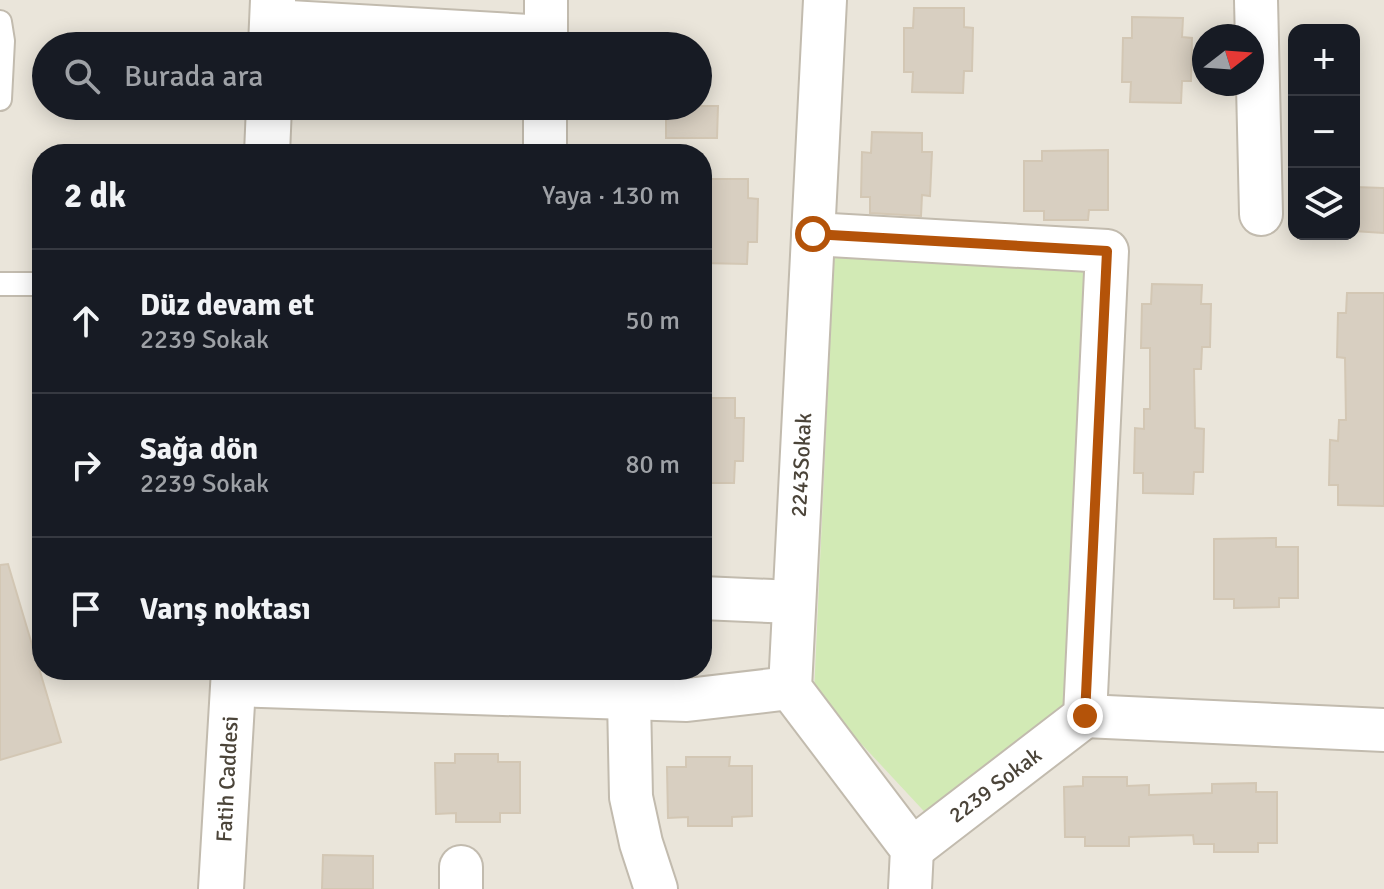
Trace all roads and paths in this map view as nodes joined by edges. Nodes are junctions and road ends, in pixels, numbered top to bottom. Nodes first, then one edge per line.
1 (825, 0) edge
2 (1256, 0) edge
3 (0, 22) edge
4 (272, 22) edge
5 (546, 28) edge
6 (0, 99) edge
7 (268, 120) edge
8 (545, 120) edge
9 (267, 144) edge
10 (545, 144) edge
11 (1261, 214) dead end
12 (813, 234) junction
13 (0, 284) edge
14 (32, 284) edge
15 (712, 598) edge
16 (794, 602) junction
17 (233, 680) edge
18 (271, 680) edge
19 (790, 688) junction
20 (629, 699) junction
21 (1085, 716) junction
22 (1376, 726) edge
23 (911, 869) edge
24 (221, 889) edge
25 (656, 889) edge

1 - 12 street, 2243Sokak
2 - 11 street
3 - 6 lane
4 - 5 street
7 - 9 street
8 - 10 street
12 - 16 street, 2243Sokak
12 - 21 street
13 - 14 lane
15 - 16 street
16 - 19 street, 2243Sokak
17 - 24 street, Fatih Caddesi
18 - 20 street
19 - 20 street
19 - 23 street
20 - 25 street
21 - 22 street
21 - 23 street, 2239 Sokak

